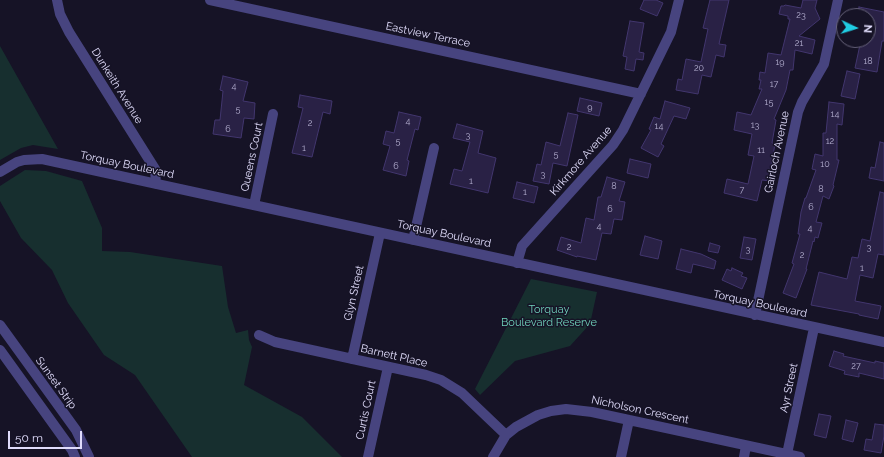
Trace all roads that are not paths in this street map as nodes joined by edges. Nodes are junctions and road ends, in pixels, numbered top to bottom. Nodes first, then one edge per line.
1 (57, 0) edge
2 (210, 0) edge
3 (679, 0) edge
4 (838, 0) edge
5 (641, 94) junction
6 (273, 114) dead end
7 (434, 148) dead end
8 (0, 172) edge
9 (156, 184) junction
10 (254, 205) junction
11 (380, 233) junction
12 (414, 240) junction
13 (517, 263) junction
14 (755, 315) junction
15 (0, 324) edge
16 (814, 328) junction
17 (259, 336) dead end
18 (884, 342) edge
19 (0, 350) edge
20 (352, 359) junction
21 (388, 368) junction
22 (629, 420) junction
23 (506, 435) junction
24 (746, 446) junction
25 (787, 454) junction
26 (75, 457) edge
27 (89, 457) edge
28 (368, 457) edge
29 (493, 457) edge
30 (621, 457) edge
31 (744, 457) edge
32 (800, 457) edge

1 - 9 street, Dunkeith Avenue
2 - 5 street, Eastview Terrace
3 - 5 street, Kirkmore Avenue
4 - 14 street, Gairloch Avenue
5 - 13 street, Kirkmore Avenue
6 - 10 street, Queens Court
7 - 12 street
8 - 9 street, Torquay Boulevard
9 - 10 street, Torquay Boulevard
10 - 11 street, Torquay Boulevard
11 - 12 street, Torquay Boulevard
11 - 20 street, Glyn Street
12 - 13 street, Torquay Boulevard
13 - 14 street, Torquay Boulevard
14 - 16 street, Torquay Boulevard
15 - 27 street, Sunset Strip
16 - 18 street, Torquay Boulevard
16 - 25 street, Ayr Street
17 - 20 street, Barnett Place
19 - 26 street
20 - 21 street, Barnett Place
21 - 23 street, Barnett Place
21 - 28 street, Curtis Court
22 - 23 street, Nicholson Crescent
22 - 24 street, Nicholson Crescent
22 - 30 street
23 - 29 street, Nicholson Crescent
24 - 25 street, Nicholson Crescent
24 - 31 street
25 - 32 street, Nicholson Crescent

